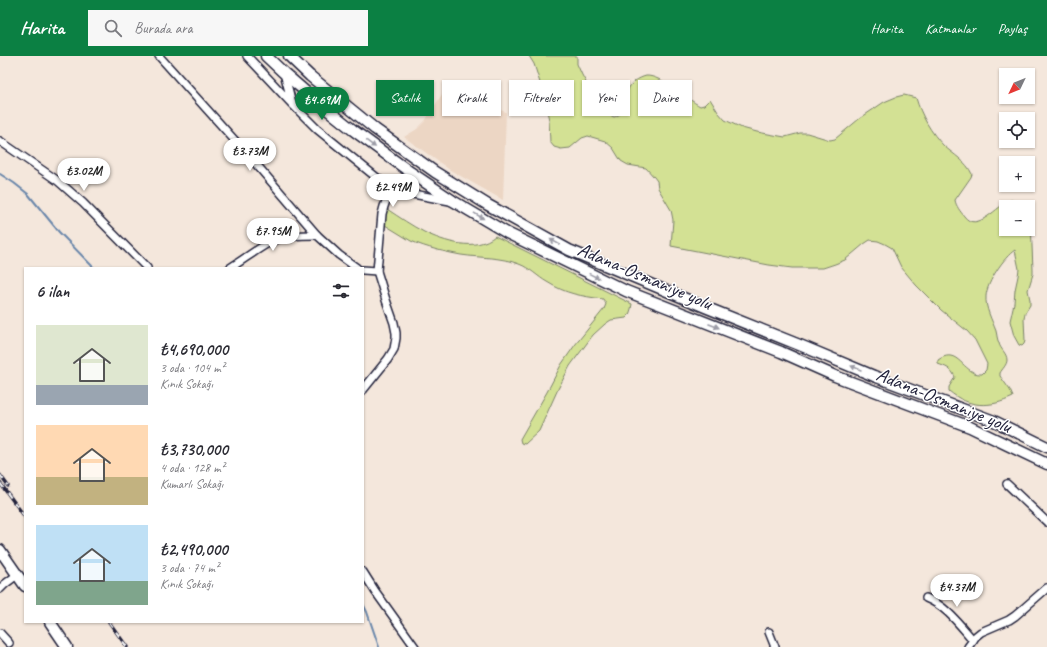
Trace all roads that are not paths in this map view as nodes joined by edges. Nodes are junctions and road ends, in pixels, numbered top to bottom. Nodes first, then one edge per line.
1 (159, 56) edge
2 (247, 56) edge
3 (266, 56) edge
4 (289, 56) edge
5 (284, 73) junction
6 (293, 105) junction
7 (0, 141) edge
8 (392, 190) junction
9 (453, 201) junction
10 (317, 235) junction
11 (146, 267) edge
12 (232, 267) edge
13 (356, 267) edge
14 (364, 270) edge
15 (377, 271) junction
16 (364, 389) edge
17 (1047, 446) edge
18 (1047, 464) edge
19 (1007, 484) dead end
20 (1047, 522) edge
21 (0, 542) edge
22 (0, 550) edge
23 (364, 574) edge
24 (21, 576) edge
25 (1047, 588) edge
26 (0, 589) edge
27 (926, 598) dead end
28 (51, 623) edge
29 (56, 623) edge
30 (769, 632) dead end
31 (0, 633) edge
32 (973, 640) junction
33 (9, 643) dead end
34 (67, 647) edge
35 (72, 647) edge
36 (415, 647) edge
37 (774, 647) edge
38 (968, 647) edge

1 - 10 street
2 - 6 street
3 - 5 highway, Adana-Osmaniye yolu
17 -> 4 highway, Adana-Osmaniye yolu
5 - 6 street
5 -> 9 highway, Adana-Osmaniye yolu
6 - 8 street
7 - 11 street
8 - 9 street
8 - 15 street
9 -> 18 highway, Adana-Osmaniye yolu
10 - 12 street
10 - 13 street
14 - 15 street
15 - 16 street
19 - 20 street
21 - 24 highway
22 - 24 highway
23 - 36 street
24 - 26 street
25 - 32 street
27 - 32 street
28 - 34 highway
29 - 35 highway
30 - 37 street
31 - 33 street
32 - 38 street

